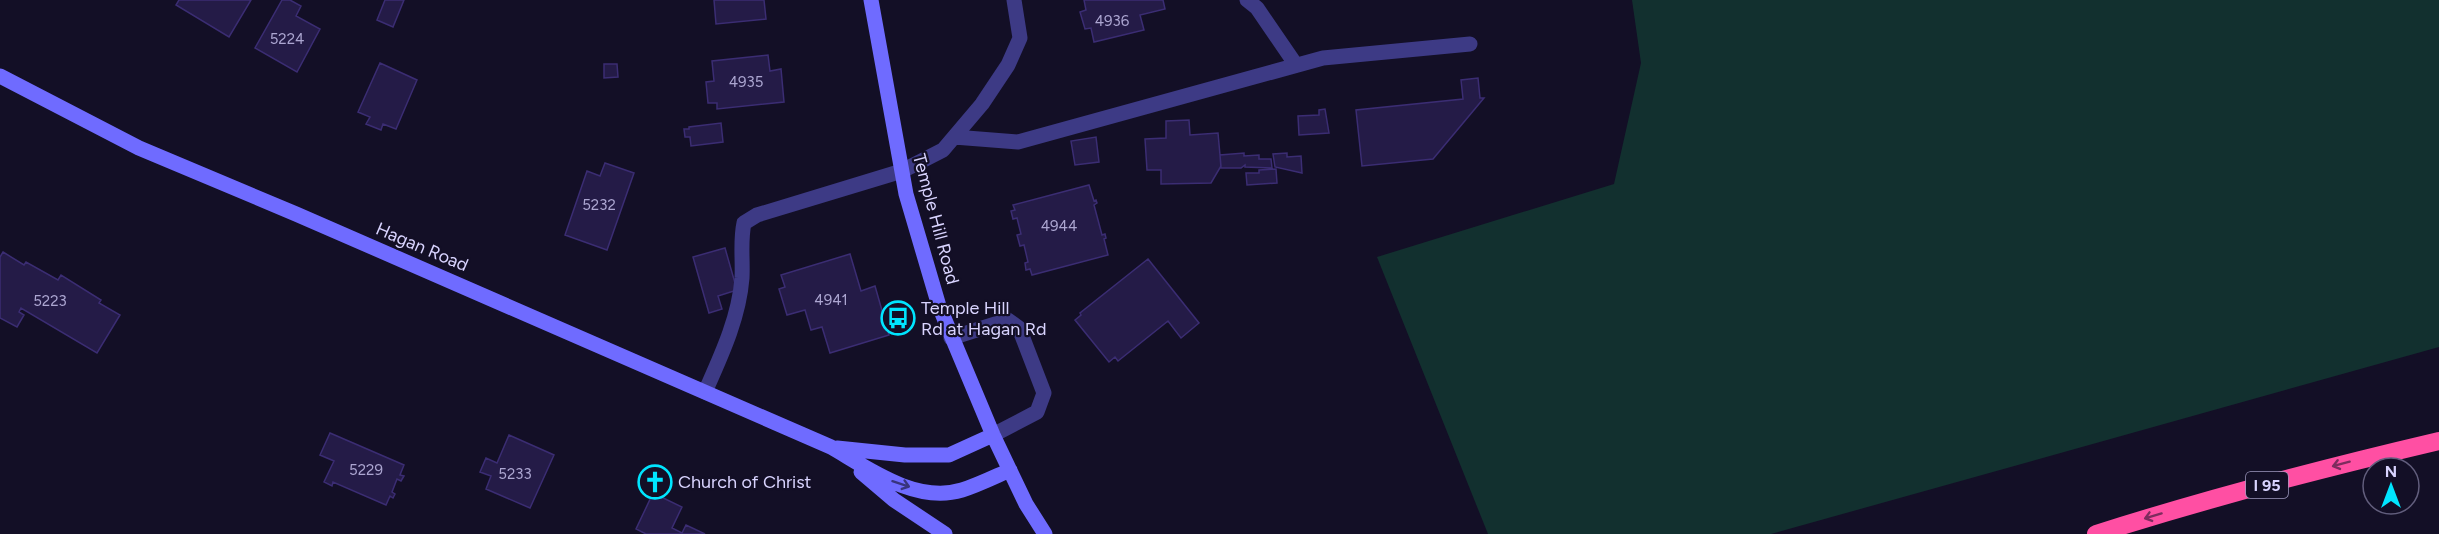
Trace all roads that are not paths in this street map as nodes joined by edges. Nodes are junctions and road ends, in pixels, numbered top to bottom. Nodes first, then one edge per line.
1 (871, 0) edge
2 (1014, 0) edge
3 (1247, 0) edge
4 (1470, 45) dead end
5 (1296, 65) junction
6 (0, 76) edge
7 (954, 137) junction
8 (902, 171) junction
9 (951, 338) junction
10 (705, 392) junction
11 (993, 435) junction
12 (2439, 441) edge
13 (831, 447) junction
14 (1010, 470) junction
15 (945, 534) edge
16 (1045, 534) edge
17 (2096, 534) edge

1 - 8 street, Temple Hill Road
2 - 7 lane
3 - 5 lane
4 - 5 lane
5 - 7 lane
6 - 10 street, Hagan Road
7 - 8 lane
8 - 9 street, Temple Hill Road
8 - 10 lane
9 - 11 street, Temple Hill Road
9 - 11 lane
10 - 13 street, Hagan Road
11 - 13 street, Hagan Road
11 - 14 street, Temple Hill Road
12 -> 17 highway, I 95
13 -> 14 street, Hagan Road
13 - 15 street
14 - 16 street, Temple Hill Road

